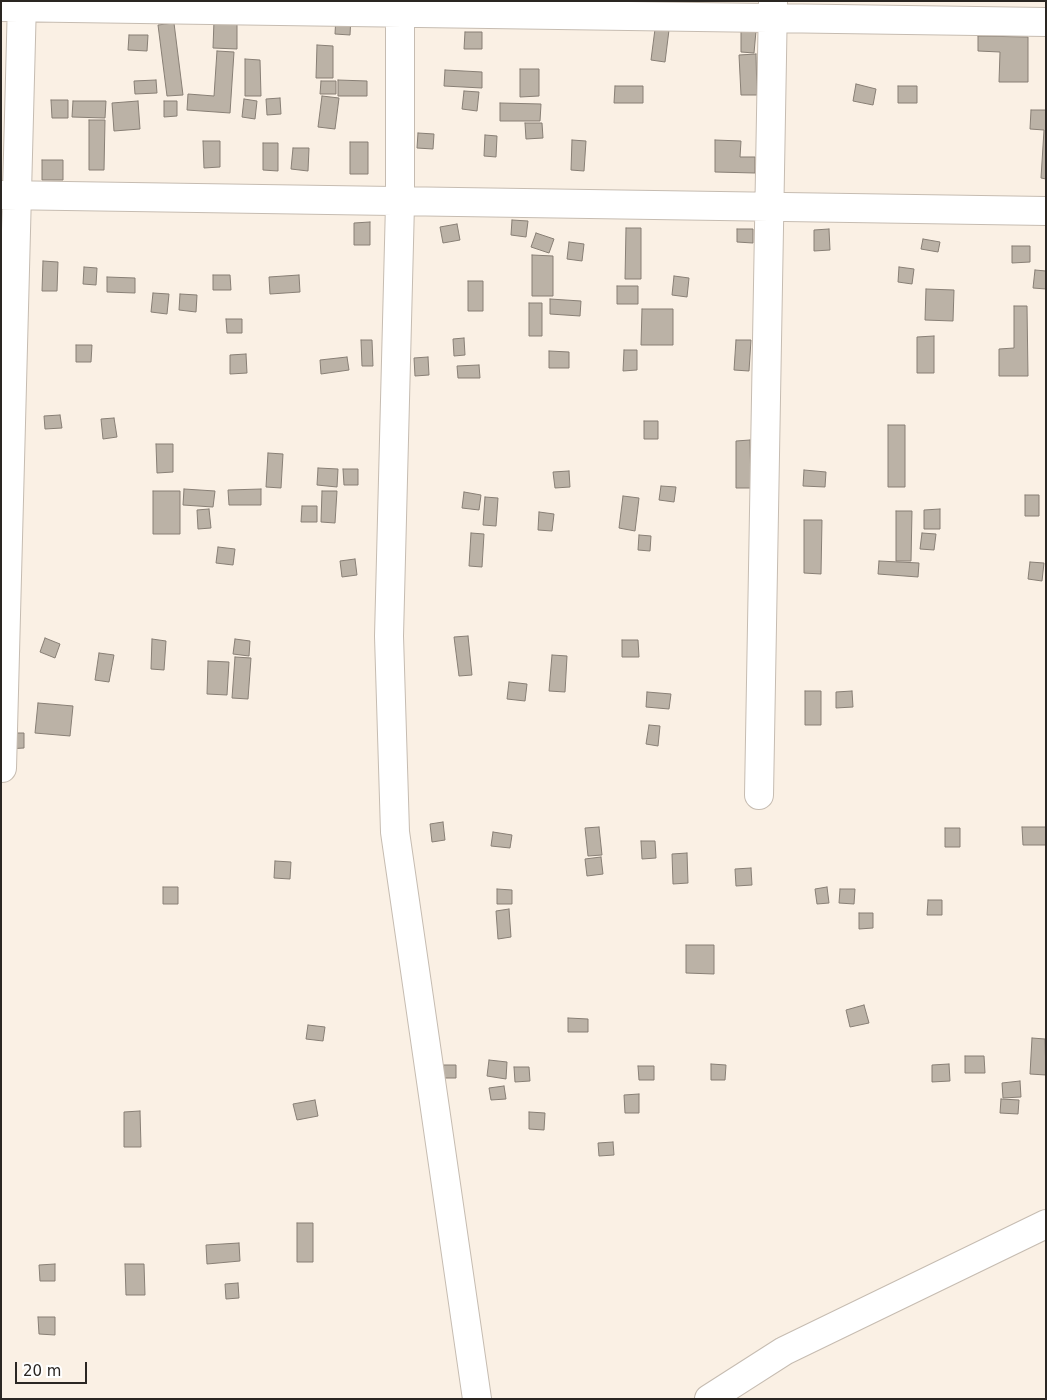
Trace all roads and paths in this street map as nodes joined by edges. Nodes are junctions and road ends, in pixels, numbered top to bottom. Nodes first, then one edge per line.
1 (15, 5) edge
2 (400, 7) edge
3 (773, 10) edge
4 (1046, 22) edge
5 (9, 195) edge
6 (400, 202) junction
7 (769, 207) junction
8 (1046, 210) edge
9 (2, 768) dead end
10 (758, 795) dead end
11 (1046, 1224) edge
12 (477, 1399) edge
13 (709, 1399) edge

1 - 2 street
1 - 5 street
2 - 3 street
2 - 6 street
3 - 4 street
3 - 7 street
5 - 6 street
5 - 9 street
6 - 7 street
6 - 12 street
7 - 8 street
7 - 10 street
11 - 13 street

